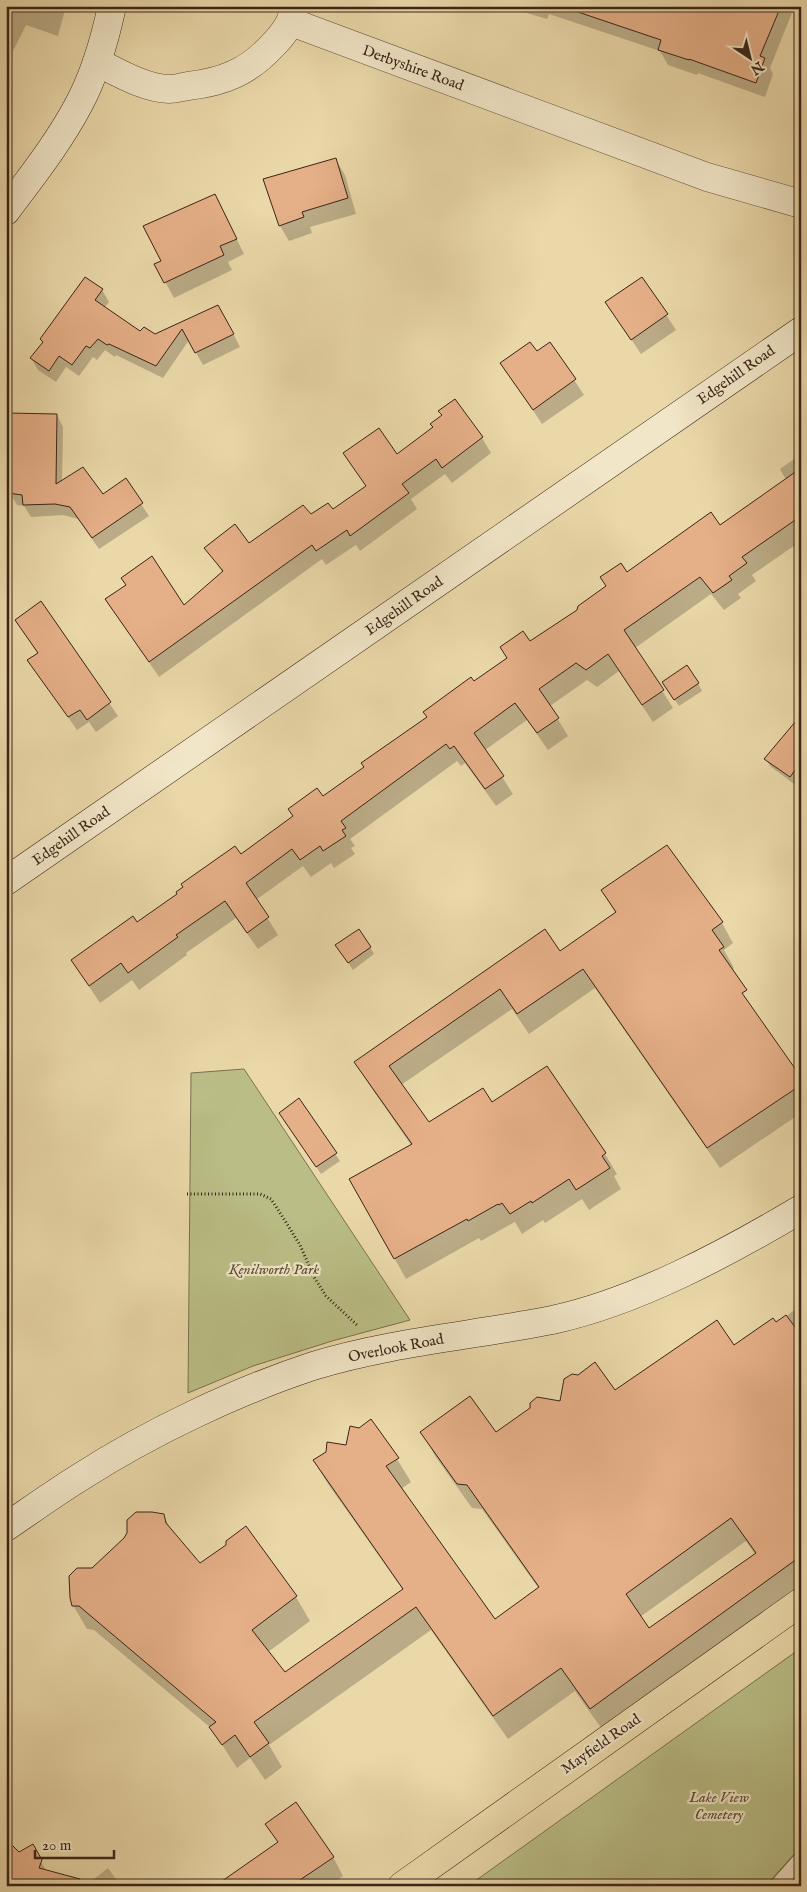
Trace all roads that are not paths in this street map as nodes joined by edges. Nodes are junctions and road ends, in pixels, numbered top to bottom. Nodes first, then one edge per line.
1 (112, 6) edge
2 (293, 14) edge
3 (97, 62) junction
4 (801, 204) edge
5 (6, 210) edge
6 (801, 330) edge
7 (6, 881) edge
8 (801, 1208) edge
9 (6, 1528) edge
10 (801, 1602) edge
11 (801, 1859) edge
12 (402, 1886) edge
13 (777, 1886) edge

1 - 3 street
2 - 3 street, Derbyshire Road
2 - 4 street, Derbyshire Road
3 - 5 street
6 - 7 street, Edgehill Road
8 - 9 street, Overlook Road
10 - 12 main road, Mayfield Road
11 - 13 lane

